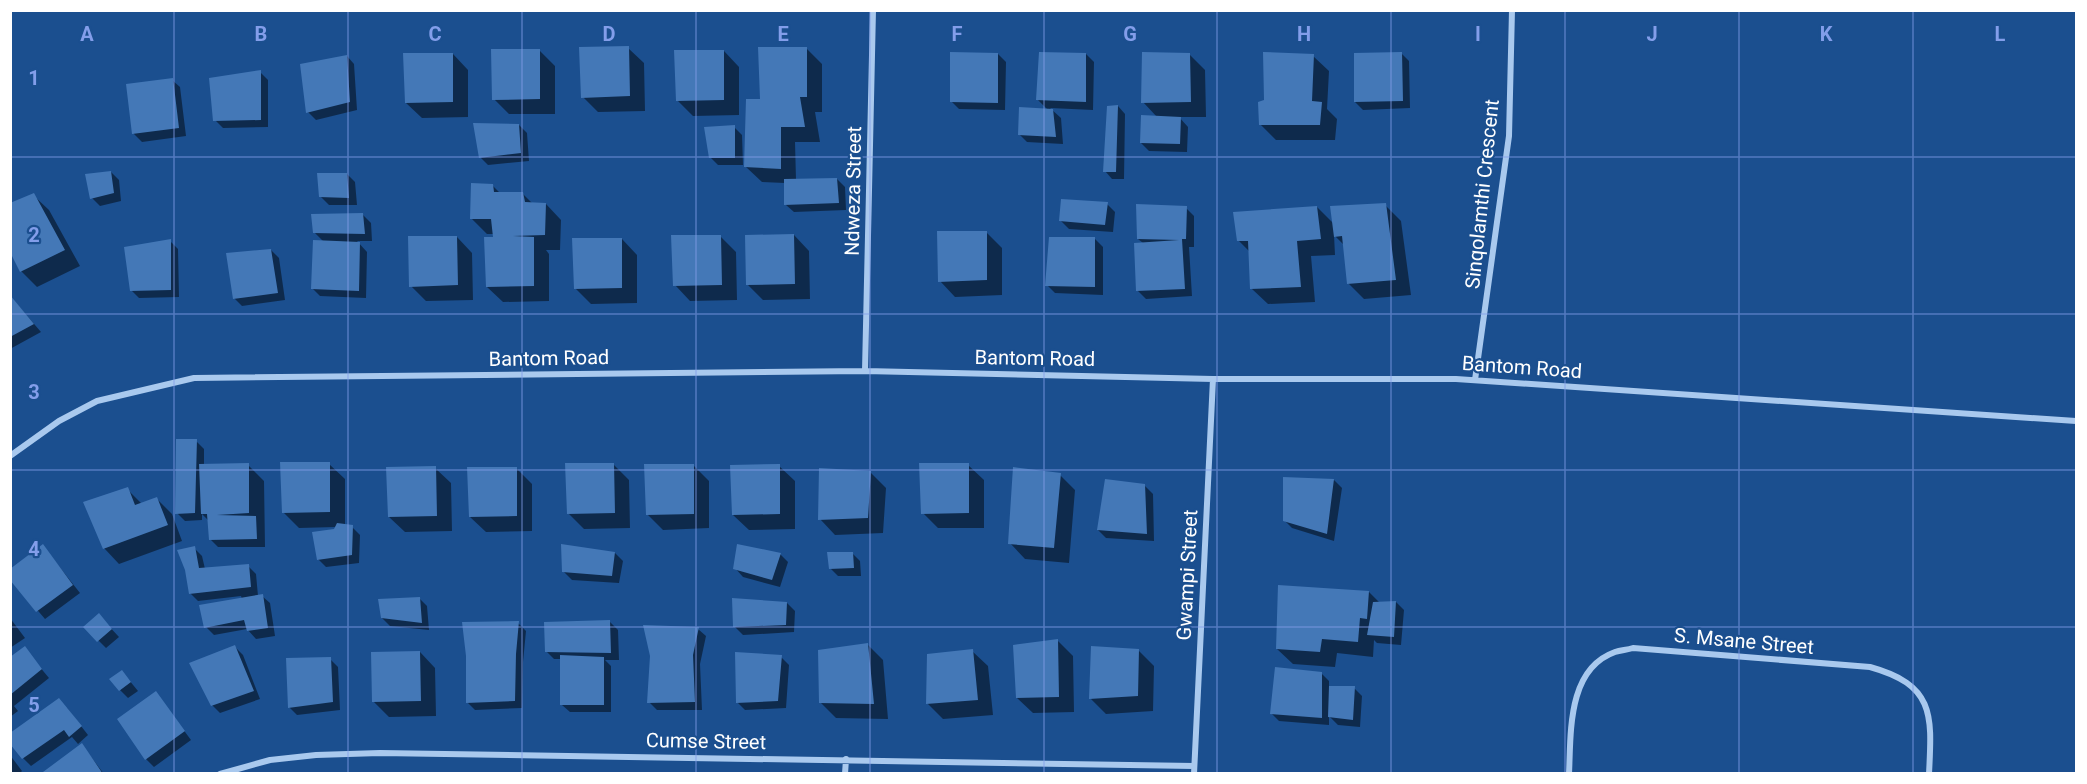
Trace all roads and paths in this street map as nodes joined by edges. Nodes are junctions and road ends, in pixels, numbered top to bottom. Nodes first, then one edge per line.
1 (873, 10) edge
2 (1512, 10) edge
3 (865, 371) junction
4 (1213, 379) junction
5 (1475, 380) junction
6 (2076, 421) edge
7 (10, 456) edge
8 (846, 759) junction
9 (1194, 766) junction
10 (220, 774) edge
11 (845, 774) edge
12 (1194, 774) edge
13 (1569, 774) edge
14 (1929, 774) edge

1 - 3 street, Ndweza Street
2 - 5 street, Sinqolamthi Crescent
3 - 4 street, Bantom Road
3 - 7 street, Bantom Road
4 - 5 street, Bantom Road
4 - 9 street, Gwampi Street
5 - 6 street, Bantom Road
8 - 9 street, Cumse Street
8 - 10 street, Cumse Street
8 - 11 street
9 - 12 street, Gwampi Street
13 - 14 street, S. Msane Street

